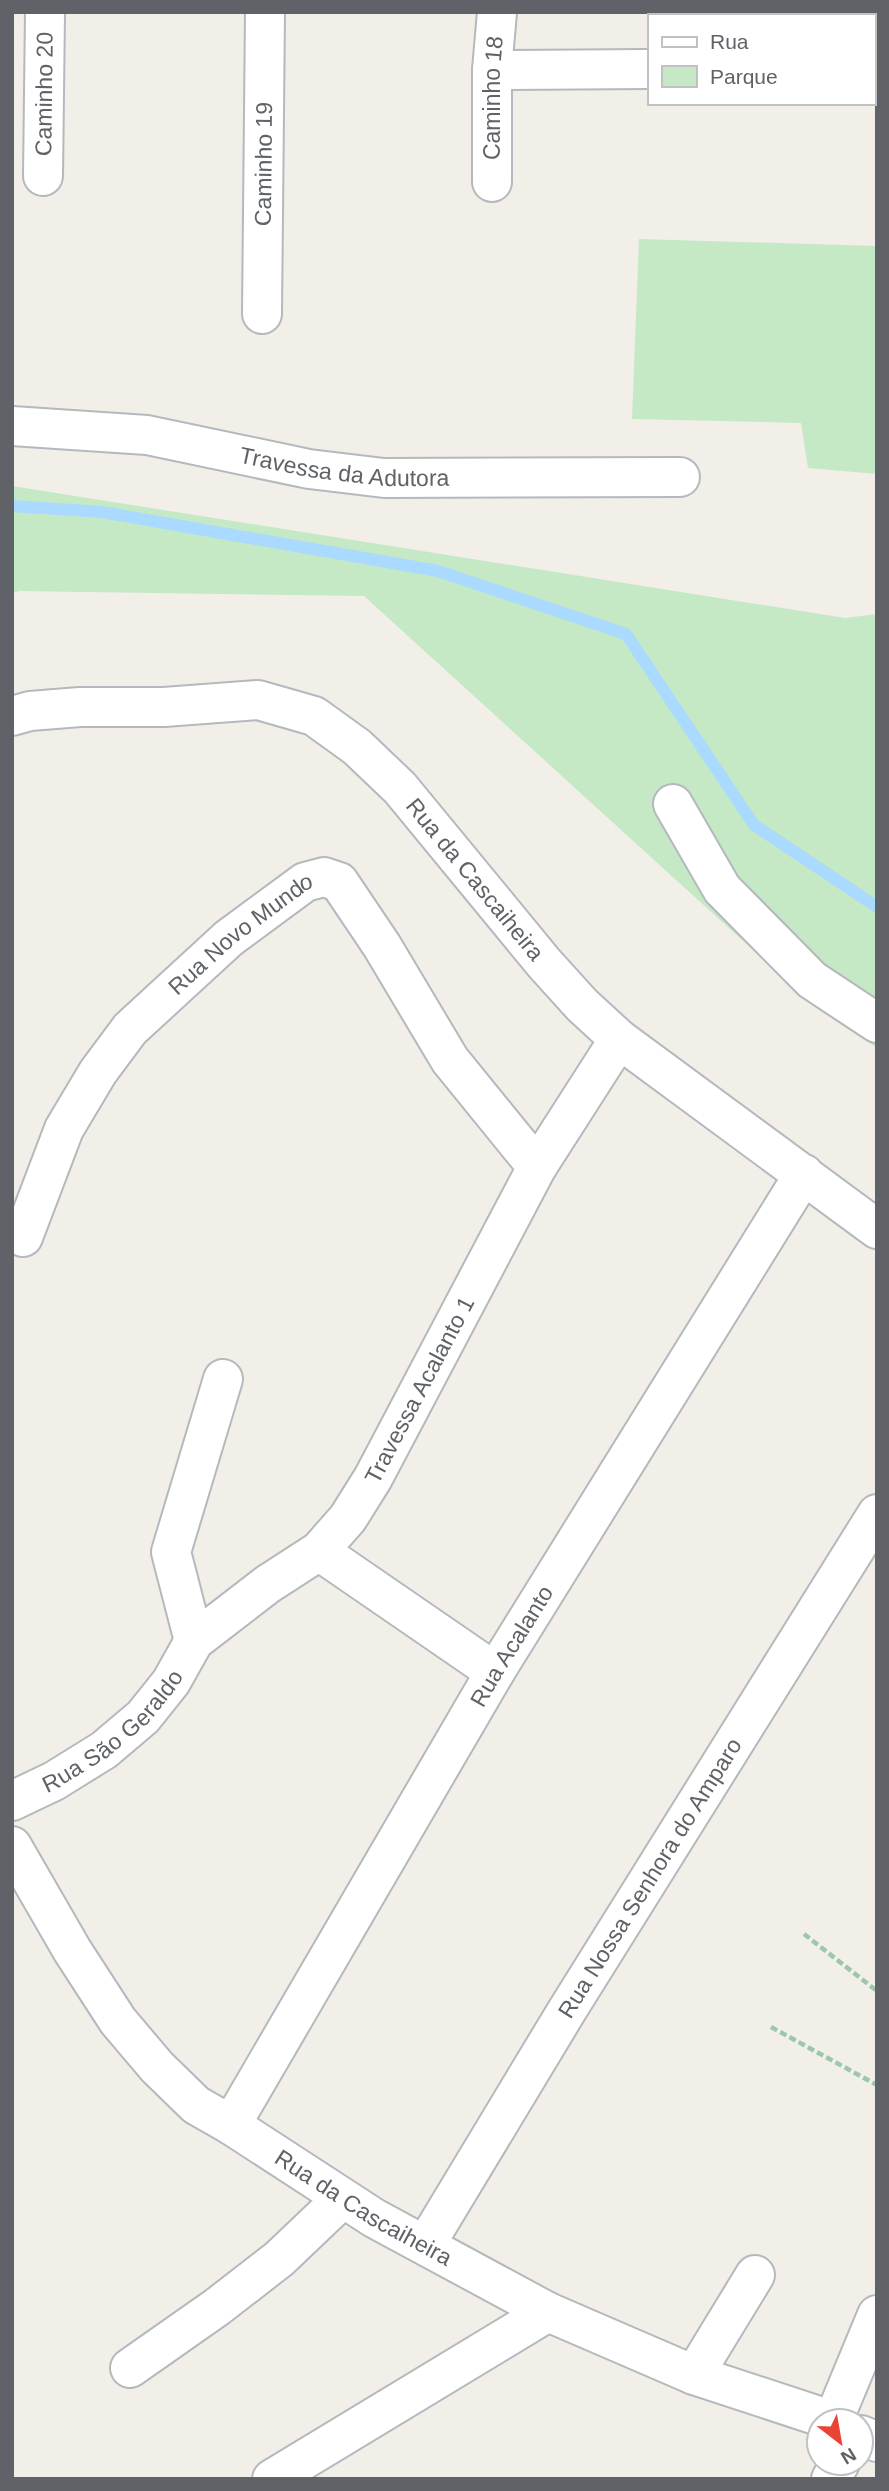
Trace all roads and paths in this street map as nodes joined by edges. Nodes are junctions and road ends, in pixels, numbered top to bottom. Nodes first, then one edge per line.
1 (45, 12) edge
2 (265, 12) edge
3 (497, 12) edge
4 (648, 69) edge
5 (492, 71) junction
6 (43, 176) dead end
7 (492, 182) dead end
8 (262, 314) dead end
9 (12, 426) edge
10 (680, 477) dead end
11 (12, 716) edge
12 (673, 804) dead end
13 (877, 1023) edge
14 (619, 1039) junction
15 (537, 1167) junction
16 (804, 1174) junction
17 (877, 1229) edge
18 (23, 1237) dead end
19 (223, 1379) dead end
20 (877, 1514) edge
21 (319, 1551) junction
22 (194, 1641) junction
23 (495, 1672) junction
24 (12, 1801) edge
25 (12, 1846) edge
26 (804, 1934) dead end
27 (877, 1991) edge
28 (771, 2027) dead end
29 (877, 2085) edge
30 (231, 2125) junction
31 (342, 2199) junction
32 (426, 2244) junction
33 (755, 2275) dead end
34 (548, 2312) junction
35 (877, 2315) edge
36 (131, 2368) dead end
37 (694, 2375) junction
38 (839, 2407) edge
39 (805, 2412) edge
40 (272, 2479) edge

1 - 6 street, Caminho 20
2 - 8 street, Caminho 19
3 - 5 street, Caminho 18
4 - 5 street
5 - 7 street, Caminho 18
9 - 10 street, Travessa da Adutora
11 - 14 street, Rua da Cascaiheira
12 - 13 street
14 - 15 street, Travessa Acalanto 1
14 - 16 street, Rua da Cascaiheira
15 - 18 street, Rua Novo Mundo
15 - 21 street, Travessa Acalanto 1
16 - 17 street, Rua da Cascaiheira
16 - 23 street, Rua Acalanto
19 - 22 street, Rua São Geraldo
20 - 32 street, Rua Nossa Senhora do Amparo
21 - 22 street, Rua São Geraldo
21 - 23 street
22 - 24 street, Rua São Geraldo
23 - 30 street, Rua Acalanto
25 - 30 street, Rua da Cascaiheira
26 - 27 path
28 - 29 path
30 - 31 street, Rua da Cascaiheira
31 - 32 street, Rua da Cascaiheira
31 - 36 street
32 - 34 street, Rua da Cascaiheira
33 - 37 street
34 - 37 street, Rua da Cascaiheira
34 - 40 street
35 - 38 street
37 - 39 street, Rua da Cascaiheira

